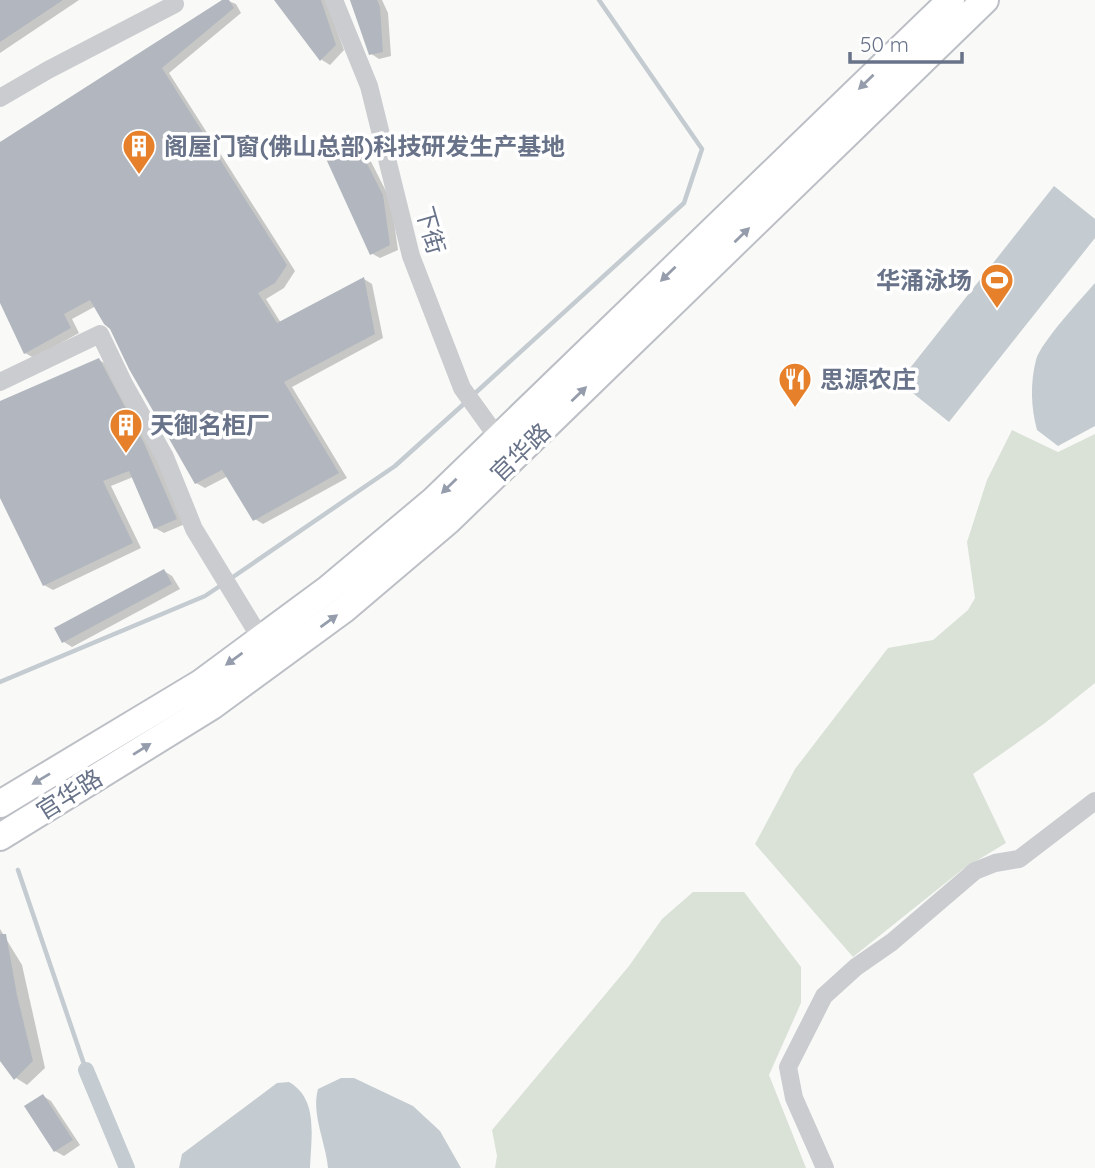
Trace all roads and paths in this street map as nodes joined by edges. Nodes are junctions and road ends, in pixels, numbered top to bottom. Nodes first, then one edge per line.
1 (334, 0) edge
2 (951, 0) edge
3 (985, 0) edge
4 (176, 1) edge
5 (0, 98) edge
6 (0, 382) edge
7 (505, 448) junction
8 (261, 639) junction
9 (1095, 801) edge
10 (0, 804) edge
11 (0, 836) edge
12 (825, 1168) edge

1 - 7 street, 下街
2 -> 7 main road, 官华路
7 -> 3 main road, 官华路
4 - 5 street
6 - 8 street
7 -> 8 main road, 官华路
11 -> 7 main road, 官华路
8 -> 10 main road, 官华路
9 - 12 street

